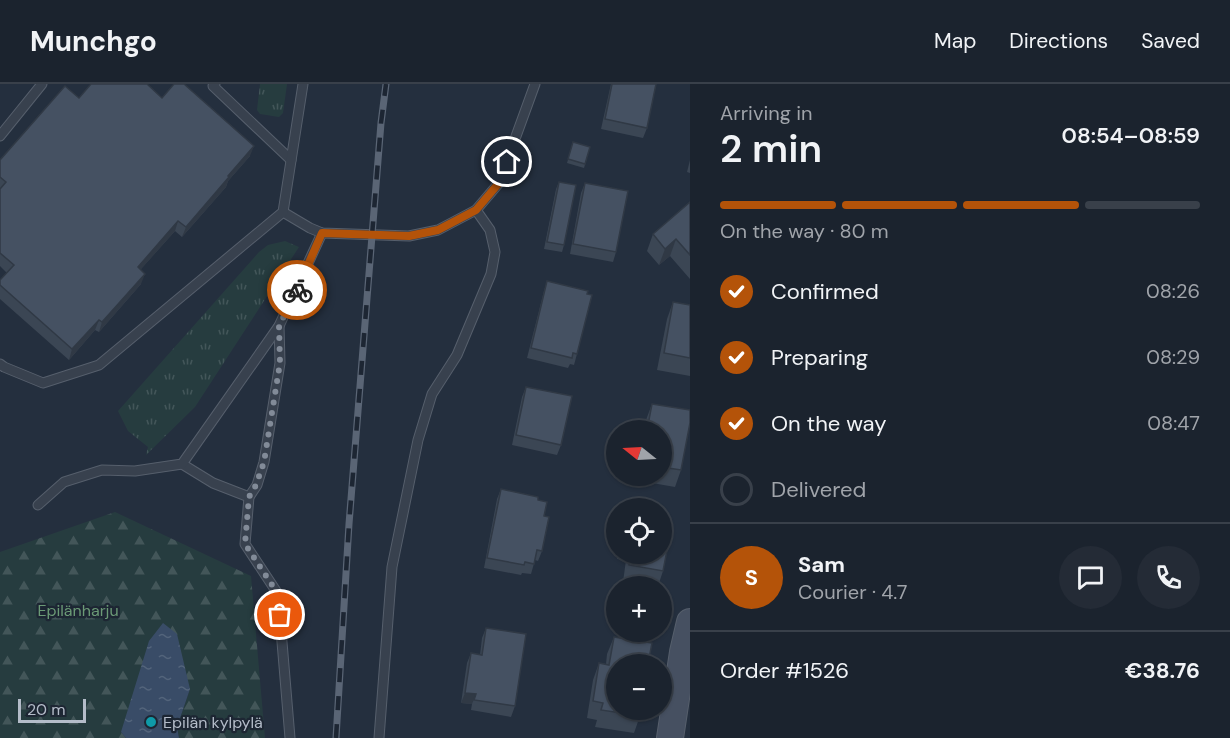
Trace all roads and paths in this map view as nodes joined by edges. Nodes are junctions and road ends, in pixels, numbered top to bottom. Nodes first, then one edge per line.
1 (42, 84) edge
2 (303, 84) edge
3 (535, 84) edge
4 (212, 85) edge
5 (0, 136) edge
6 (291, 160) junction
7 (476, 210) junction
8 (283, 212) junction
9 (322, 233) junction
10 (279, 326) junction
11 (0, 364) edge
12 (182, 464) junction
13 (249, 497) junction
14 (38, 504) dead end
15 (690, 622) edge
16 (290, 738) edge
17 (379, 738) edge
18 (670, 738) edge

1 - 5 lane
2 - 6 lane
3 - 7 lane
4 - 6 lane
6 - 8 lane
7 - 9 lane
7 - 17 lane
8 - 9 lane
8 - 11 lane
9 - 10 lane
10 - 12 lane
10 - 13 lane
12 - 13 lane
12 - 14 lane
13 - 16 lane
15 - 18 main road

